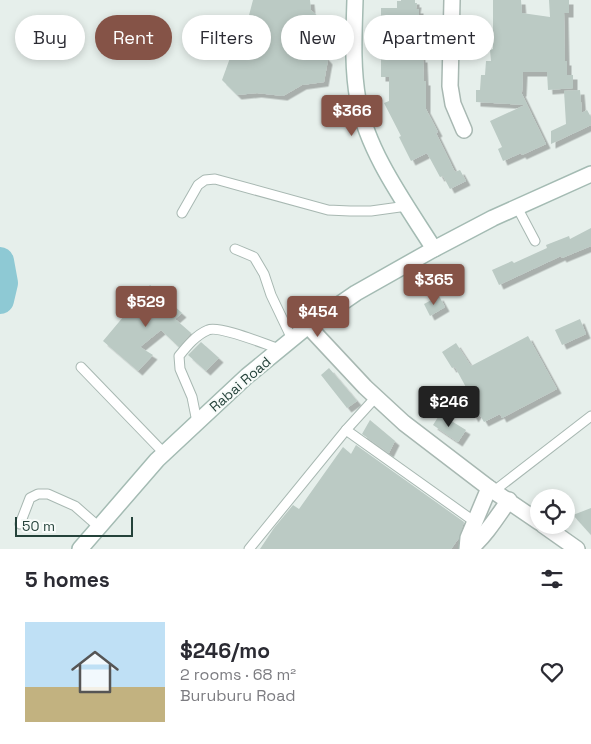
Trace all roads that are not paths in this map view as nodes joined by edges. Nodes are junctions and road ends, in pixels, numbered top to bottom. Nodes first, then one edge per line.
1 (355, 0) edge
2 (452, 0) edge
3 (464, 130) dead end
4 (591, 174) edge
5 (407, 206) junction
6 (517, 207) junction
7 (182, 213) dead end
8 (535, 241) dead end
9 (235, 248) dead end
10 (434, 249) junction
11 (308, 326) junction
12 (292, 339) junction
13 (280, 349) junction
14 (81, 367) dead end
15 (376, 397) junction
16 (591, 416) edge
17 (197, 422) junction
18 (346, 430) junction
19 (164, 453) junction
20 (492, 490) junction
21 (509, 500) junction
22 (530, 515) edge
23 (475, 522) junction
24 (20, 524) dead end
25 (99, 527) junction
26 (556, 534) edge
27 (473, 546) edge
28 (80, 549) edge
29 (249, 549) edge
30 (577, 549) edge

1 - 5 street
2 - 3 street
4 - 6 street, Rabai Road
5 - 7 lane
5 - 10 street
6 - 8 lane
6 - 10 street, Rabai Road
9 - 12 lane
10 - 11 street, Rabai Road
11 - 12 street, Rabai Road
11 - 15 street
12 - 13 street, Rabai Road
13 - 17 street, Rabai Road
13 - 17 lane
14 - 19 lane
15 - 18 lane
15 - 20 street
16 - 20 lane
17 - 19 street, Rabai Road
18 - 23 lane
18 - 29 lane
19 - 25 street, Rabai Road
20 - 21 street
20 - 23 street
21 - 22 street
21 - 27 street
23 - 27 street
24 - 25 lane
25 - 28 street, Rabai Road
26 - 30 street

